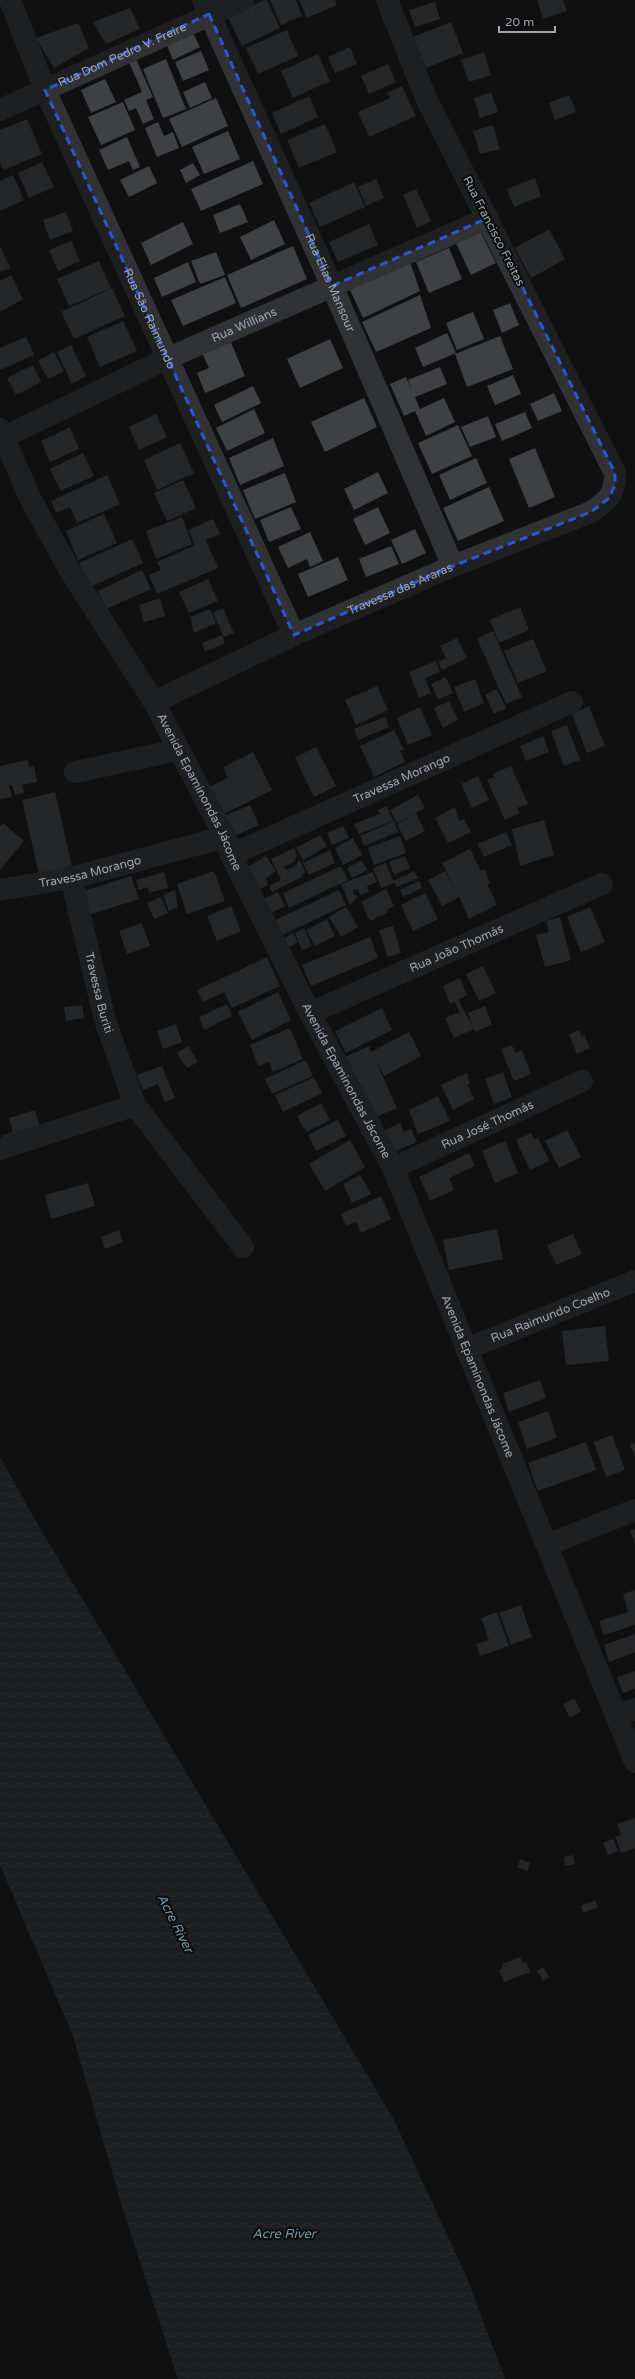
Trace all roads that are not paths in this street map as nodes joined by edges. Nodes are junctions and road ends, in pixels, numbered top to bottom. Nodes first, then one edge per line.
1 (10, 0) edge
2 (243, 0) edge
3 (387, 0) edge
4 (206, 7) edge
5 (45, 90) junction
6 (0, 110) edge
7 (488, 218) junction
8 (332, 286) junction
9 (166, 359) junction
10 (2, 433) edge
11 (607, 458) joint
12 (453, 566) junction
13 (294, 636) junction
14 (154, 702) junction
15 (572, 702) dead end
16 (178, 750) junction
17 (75, 772) dead end
18 (228, 846) junction
19 (71, 878) junction
20 (602, 884) dead end
21 (0, 890) edge
22 (310, 1013) junction
23 (582, 1081) dead end
24 (135, 1105) junction
25 (0, 1150) edge
26 (393, 1168) junction
27 (243, 1247) dead end
28 (635, 1281) edge
29 (466, 1349) junction
30 (635, 1510) edge
31 (547, 1545) junction
32 (626, 1712) edge
33 (635, 1762) edge

1 - 5 street, Rua São Raimundo
2 - 4 street, Rua Dom Pedro V. Freire
3 - 7 street, Rua Francisco Freitas
4 - 5 street, Rua Dom Pedro V. Freire
4 - 8 street, Rua Elias Mansour
5 - 6 street, Rua Dom Pedro V. Freire
5 - 9 street, Rua São Raimundo
7 - 8 street, Rua Willians
7 - 11 street, Rua Francisco Freitas
8 - 9 street, Rua Willians
8 - 12 street, Rua Elias Mansour
9 - 10 street, Rua Willians
9 - 13 street, Rua São Raimundo
10 - 14 street, Avenida Epaminondas Jácome
11 - 12 street, Travessa das Araras
12 - 13 street, Travessa das Araras
13 - 14 street, Travessa das Araras
14 - 16 street, Avenida Epaminondas Jácome
15 - 18 street, Travessa Morango
16 - 17 street
16 - 18 street, Avenida Epaminondas Jácome
18 - 19 street, Travessa Morango
18 - 22 street, Avenida Epaminondas Jácome
19 - 21 street, Travessa Morango
19 - 24 street, Travessa Buriti
20 - 22 street, Rua João Thomás
22 - 26 street, Avenida Epaminondas Jácome
23 - 26 street, Rua José Thomás
24 - 25 street
24 - 27 street, Travessa Buriti
26 - 29 street, Avenida Epaminondas Jácome
28 - 29 street, Rua Raimundo Coelho
29 - 31 street, Avenida Epaminondas Jácome
30 - 31 street
31 - 32 street, Avenida Epaminondas Jácome
32 - 33 street, Avenida Epaminondas Jácome

